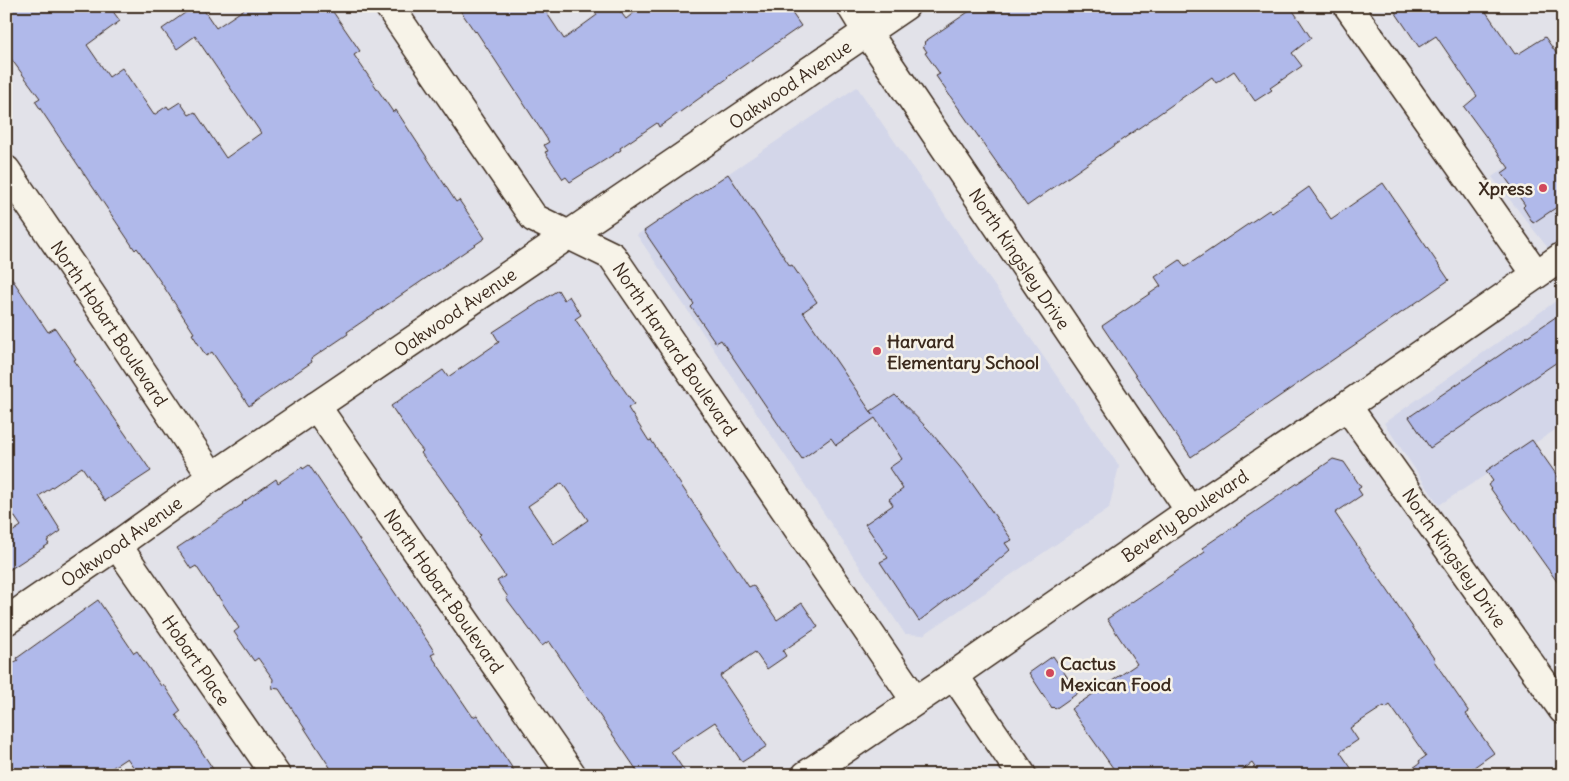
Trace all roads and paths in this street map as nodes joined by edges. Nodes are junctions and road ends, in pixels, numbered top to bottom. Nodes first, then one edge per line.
1 (389, 6) edge
2 (851, 6) edge
3 (905, 6) edge
4 (1348, 6) edge
5 (867, 32) junction
6 (6, 170) edge
7 (570, 235) junction
8 (1563, 256) edge
9 (1536, 274) junction
10 (316, 406) junction
11 (1347, 406) junction
12 (212, 477) junction
13 (1190, 511) junction
14 (117, 545) junction
15 (6, 621) edge
16 (954, 675) junction
17 (915, 700) junction
18 (1563, 710) edge
19 (276, 775) edge
20 (572, 775) edge
21 (806, 775) edge
22 (1022, 775) edge

1 - 7 street, North Harvard Boulevard
2 - 5 street, North Kingsley Drive
3 - 5 street, Oakwood Avenue
4 - 9 street
5 - 7 street, Oakwood Avenue
5 - 13 street, North Kingsley Drive
6 - 12 street, North Hobart Boulevard
7 - 10 street, Oakwood Avenue
7 - 17 street, North Harvard Boulevard
8 - 9 street, Beverly Boulevard
9 - 11 street, Beverly Boulevard
10 - 12 street, Oakwood Avenue
10 - 20 street, North Hobart Boulevard
11 - 13 street, Beverly Boulevard
11 - 18 street, North Kingsley Drive
12 - 14 street, Oakwood Avenue
13 - 16 street, Beverly Boulevard
14 - 15 street, Oakwood Avenue
14 - 19 street, Hobart Place
16 - 17 street, Beverly Boulevard
16 - 22 street
17 - 21 street, Beverly Boulevard

